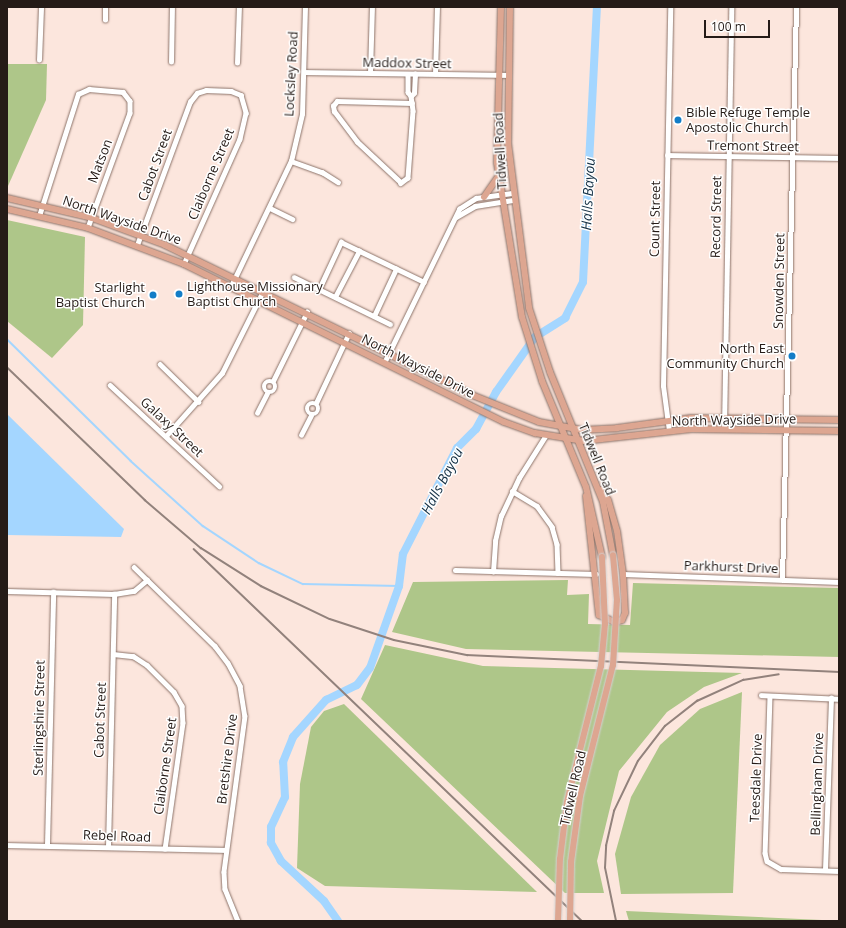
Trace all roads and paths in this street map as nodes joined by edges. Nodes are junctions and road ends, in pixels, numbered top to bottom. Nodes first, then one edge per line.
1 (40, 7) edge
2 (105, 7) edge
3 (172, 7) edge
4 (239, 7) edge
5 (305, 7) edge
6 (372, 7) edge
7 (437, 7) edge
8 (501, 7) edge
9 (510, 7) edge
10 (670, 7) edge
11 (731, 7) edge
12 (796, 7) edge
13 (105, 20) dead end
14 (39, 60) dead end
15 (171, 62) dead end
16 (238, 63) dead end
17 (304, 72) junction
18 (370, 73) junction
19 (408, 74) junction
20 (416, 74) junction
21 (435, 74) junction
22 (499, 75) junction
23 (509, 75) junction
24 (198, 93) joint
25 (411, 96) junction
26 (412, 103) junction
27 (667, 155) junction
28 (729, 156) junction
29 (793, 157) junction
30 (839, 158) edge
31 (291, 161) junction
32 (499, 176) junction
33 (338, 182) dead end
34 (512, 193) junction
35 (501, 195) junction
36 (484, 197) junction
37 (7, 198) edge
38 (513, 200) junction
39 (502, 202) junction
40 (42, 205) junction
41 (270, 208) junction
42 (7, 209) edge
43 (39, 216) junction
44 (456, 217) junction
45 (92, 218) junction
46 (293, 219) dead end
47 (88, 228) junction
48 (141, 235) junction
49 (137, 245) junction
50 (358, 251) junction
51 (189, 255) junction
52 (184, 264) junction
53 (396, 269) junction
54 (236, 277) junction
55 (294, 277) dead end
56 (424, 282) junction
57 (231, 286) junction
58 (319, 289) junction
59 (264, 291) junction
60 (335, 297) junction
61 (258, 301) junction
62 (307, 312) junction
63 (374, 316) junction
64 (302, 322) junction
65 (390, 324) dead end
66 (349, 333) junction
67 (345, 342) junction
68 (389, 352) junction
69 (385, 361) junction
70 (160, 364) dead end
71 (273, 381) junction
72 (110, 385) dead end
73 (267, 393) junction
74 (199, 402) junction
75 (316, 403) junction
76 (257, 414) dead end
77 (311, 415) junction
78 (724, 418) junction
79 (787, 419) junction
80 (668, 420) junction
81 (839, 420) edge
82 (561, 426) junction
83 (574, 428) junction
84 (724, 428) junction
85 (787, 429) junction
86 (669, 431) junction
87 (839, 431) edge
88 (301, 435) dead end
89 (546, 435) junction
90 (166, 436) junction
91 (566, 439) junction
92 (578, 440) junction
93 (596, 483) junction
94 (219, 486) dead end
95 (586, 487) junction
96 (512, 491) junction
97 (134, 567) dead end
98 (455, 570) dead end
99 (493, 572) junction
100 (558, 573) junction
101 (596, 574) junction
102 (623, 574) junction
103 (147, 580) junction
104 (782, 580) junction
105 (839, 582) edge
106 (7, 591) edge
107 (53, 592) junction
108 (114, 594) junction
109 (113, 654) junction
110 (761, 695) dead end
111 (770, 696) junction
112 (831, 698) junction
113 (839, 698) edge
114 (7, 844) edge
115 (47, 845) junction
116 (108, 847) junction
117 (165, 849) junction
118 (226, 850) junction
119 (825, 870) junction
120 (839, 871) edge
121 (238, 921) edge
122 (558, 921) edge
123 (570, 921) edge

1 - 14 street
2 - 13 street
3 - 15 street
4 - 16 street
5 - 17 street, Locksley Road
6 - 18 street
7 - 21 street
8 - 22 main road, Tidwell Road
9 - 23 main road, Tidwell Road
10 - 27 street, Count Street
11 - 28 street, Record Street
12 - 29 street, Snowden Street
17 - 18 street, Maddox Street
17 - 31 street, Locksley Road
18 - 19 street, Maddox Street
19 - 20 street, Maddox Street
19 - 25 street
20 - 21 street, Maddox Street
20 - 25 street
21 - 22 street, Maddox Street
22 - 23 street, Maddox Street
22 - 32 main road, Tidwell Road
23 - 34 main road, Tidwell Road
24 - 48 street, Cabot Street
24 - 51 street, Claiborne Street
25 - 26 street
26 - 26 street
27 - 28 street, Tremont Street
27 - 80 street, Count Street
28 - 29 street, Tremont Street
28 - 78 street, Record Street
29 - 30 street, Tremont Street
29 - 79 street, Snowden Street
31 - 33 street
31 - 41 street, Locksley Road
32 - 35 main road, Tidwell Road
32 - 36 main road
34 - 35 street
34 - 38 main road, Tidwell Road
35 - 36 street
35 - 39 main road, Tidwell Road
36 - 44 street
37 - 40 main road, North Wayside Drive
38 - 39 street
38 - 83 main road, Tidwell Road
39 - 44 street
39 - 82 main road, Tidwell Road
40 - 43 street
40 - 45 main road, North Wayside Drive
40 - 45 street, Matson
41 - 46 street
41 - 54 street, Locksley Road
42 - 43 main road, North Wayside Drive
43 - 47 main road, North Wayside Drive
44 - 56 street
45 - 47 street, Matson
45 - 48 main road, North Wayside Drive
47 - 49 main road, North Wayside Drive
48 - 49 street, Cabot Street
48 - 51 main road, North Wayside Drive
49 - 52 main road, North Wayside Drive
50 - 53 street
50 - 58 street
50 - 60 street
51 - 52 street, Claiborne Street
51 - 54 main road, North Wayside Drive
52 - 57 main road, North Wayside Drive
53 - 56 street
53 - 63 street
54 - 57 street, Locksley Road
54 - 59 main road, North Wayside Drive
55 - 58 street
56 - 68 street
57 - 61 main road, North Wayside Drive
58 - 60 street
59 - 61 street
59 - 62 main road, North Wayside Drive
60 - 63 street
61 - 64 main road, North Wayside Drive
61 - 74 street
62 - 64 street
62 - 66 main road, North Wayside Drive
63 - 65 street
64 - 67 main road, North Wayside Drive
64 - 71 street
66 - 67 street
66 - 68 main road, North Wayside Drive
67 - 69 main road, North Wayside Drive
67 - 75 street
68 - 69 street
68 - 82 main road, North Wayside Drive
69 - 89 main road, North Wayside Drive
70 - 74 street
71 - 73 street
71 - 73 street
72 - 90 street, Galaxy Street
73 - 76 street
74 - 90 street
75 - 77 street
75 - 77 street
77 - 88 street
78 - 79 main road, North Wayside Drive
78 - 80 main road, North Wayside Drive
78 - 84 street, Record Street
79 - 81 main road, North Wayside Drive
79 - 85 street, Snowden Street
80 - 83 main road, North Wayside Drive
80 - 86 street, Count Street
82 - 83 main road, North Wayside Drive
82 - 91 main road, Tidwell Road
83 - 92 main road, Tidwell Road
84 - 85 main road, North Wayside Drive
84 - 86 main road, North Wayside Drive
85 - 87 main road, North Wayside Drive
85 - 104 street, Snowden Street
86 - 92 main road, North Wayside Drive
89 - 91 main road, North Wayside Drive
89 - 96 street
90 - 94 street, Galaxy Street
91 - 92 main road, North Wayside Drive
91 - 95 main road, Tidwell Road
92 - 93 main road, Tidwell Road
93 - 102 main road
93 - 123 main road, Tidwell Road, bridge
95 - 101 main road
95 - 122 main road, Tidwell Road, bridge
96 - 99 street
96 - 100 street
97 - 103 street, Bretshire Drive
98 - 99 street
99 - 100 street
100 - 101 street
101 - 102 main road
102 - 104 street, Parkhurst Drive
103 - 108 street
103 - 118 street, Bretshire Drive
104 - 105 street, Parkhurst Drive
106 - 107 street
107 - 108 street
107 - 115 street, Sterlingshire Street
108 - 109 street, Cabot Street
109 - 116 street, Cabot Street
109 - 117 street, Claiborne Street
110 - 111 street
111 - 112 street
111 - 119 street, Teesdale Drive
112 - 113 street
112 - 119 street, Bellingham Drive
114 - 115 street, Rebel Road
115 - 116 street, Rebel Road
116 - 117 street, Rebel Road
117 - 118 street, Rebel Road
118 - 121 street, Bretshire Drive
119 - 120 street

